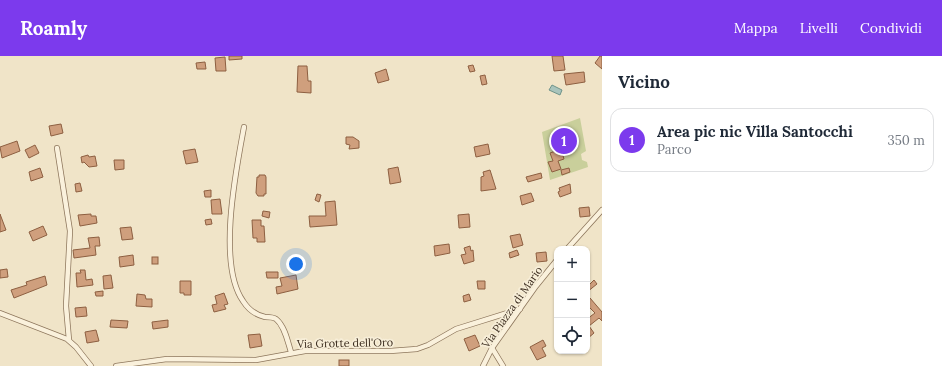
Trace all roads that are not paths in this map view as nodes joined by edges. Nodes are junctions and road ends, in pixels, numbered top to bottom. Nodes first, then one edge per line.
1 (244, 127) dead end
2 (57, 148) dead end
3 (602, 210) edge
4 (570, 246) edge
5 (554, 264) edge
6 (520, 309) junction
7 (0, 313) edge
8 (69, 340) junction
9 (492, 348) junction
10 (292, 352) junction
11 (91, 366) edge
12 (116, 366) edge
13 (483, 366) edge
14 (503, 366) edge

1 - 10 street
2 - 8 street
3 - 4 street
5 - 6 street, Via Piazza di Mario
6 - 9 street, Via Piazza di Mario
6 - 10 street, Via Grotte dell'Oro
7 - 8 street
8 - 11 street
9 - 13 street, Via Piazza di Mario
9 - 14 street
10 - 12 street, Via Grotte dell'Oro

